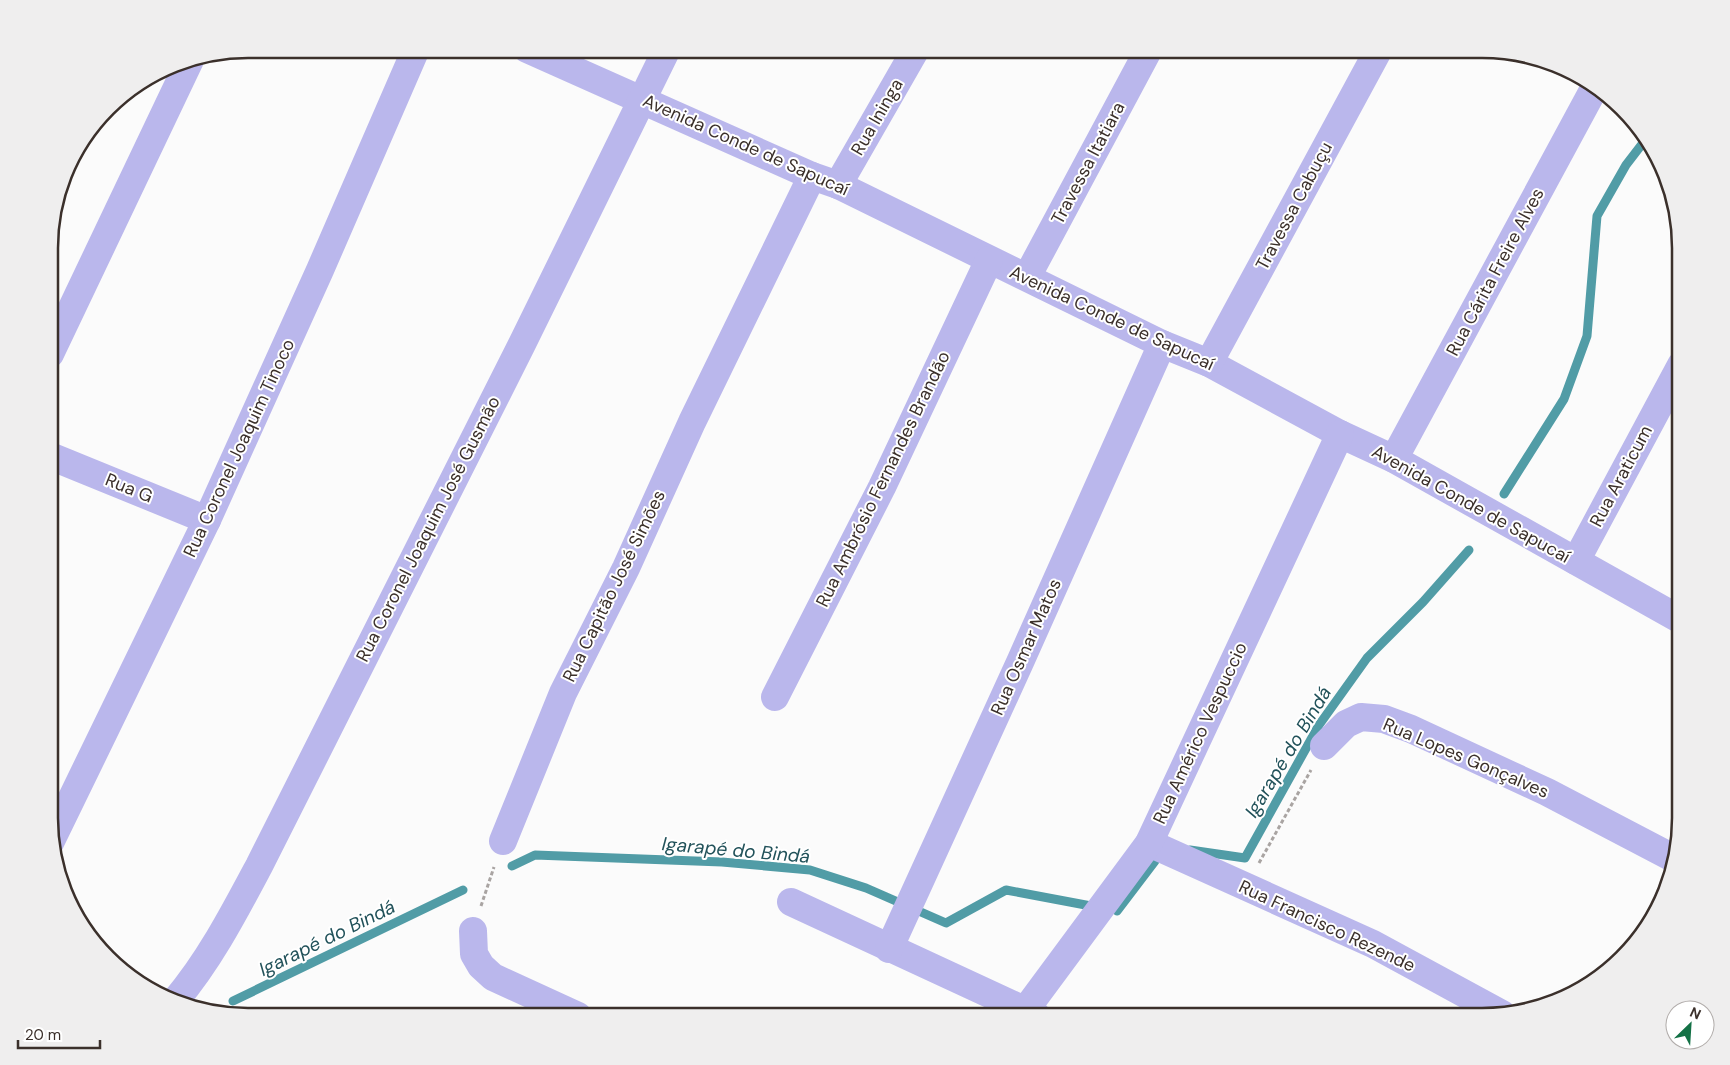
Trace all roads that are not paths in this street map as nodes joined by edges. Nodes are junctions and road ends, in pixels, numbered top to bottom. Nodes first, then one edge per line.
1 (412, 58) edge
2 (547, 58) edge
3 (663, 58) edge
4 (911, 58) edge
5 (1144, 58) edge
6 (1374, 58) edge
7 (186, 68) edge
8 (1592, 93) edge
9 (643, 100) junction
10 (812, 176) junction
11 (838, 185) junction
12 (989, 260) junction
13 (1027, 277) junction
14 (58, 337) edge
15 (1162, 344) junction
16 (1209, 363) junction
17 (1672, 382) edge
18 (1340, 434) junction
19 (58, 459) edge
20 (1394, 459) junction
21 (207, 520) junction
22 (1576, 561) junction
23 (1672, 615) edge
24 (775, 698) dead end
25 (1324, 746) road end
26 (58, 827) edge
27 (503, 841) road end
28 (1149, 843) junction
29 (1669, 856) edge
30 (792, 902) dead end
31 (473, 931) road end
32 (890, 946) junction
33 (180, 995) edge
34 (1490, 1007) edge
35 (560, 1008) edge
36 (1015, 1008) edge
37 (1031, 1008) edge

1 - 21 street, Rua Coronel Joaquim Tinoco
2 - 9 street, Avenida Conde de Sapucaí
3 - 9 street, Rua Coronel Joaquim José Gusmão
4 - 11 street, Rua Ininga
5 - 13 street, Travessa Itatiara
6 - 16 street, Travessa Cabuçu
7 - 14 street
8 - 20 street, Rua Cárita Freire Alves
9 - 10 street, Avenida Conde de Sapucaí
9 - 33 street, Rua Coronel Joaquim José Gusmão
10 - 11 street, Avenida Conde de Sapucaí
10 - 27 street, Rua Capitão José Simões
11 - 12 street, Avenida Conde de Sapucaí
12 - 13 street, Avenida Conde de Sapucaí
12 - 24 street, Rua Ambrósio Fernandes Brandão
13 - 15 street, Avenida Conde de Sapucaí
15 - 16 street, Avenida Conde de Sapucaí
15 - 32 street, Rua Osmar Matos
16 - 18 street, Avenida Conde de Sapucaí
17 - 22 street, Rua Araticum
18 - 20 street, Avenida Conde de Sapucaí
18 - 28 street, Rua Américo Vespuccio
19 - 21 street, Rua G
20 - 22 street, Avenida Conde de Sapucaí
21 - 26 street, Rua Coronel Joaquim Tinoco
22 - 23 street, Avenida Conde de Sapucaí
25 - 29 street, Rua Lopes Gonçalves
28 - 34 street, Rua Francisco Rezende
28 - 37 street, Rua Américo Vespuccio
30 - 32 street
31 - 35 street
32 - 36 street

